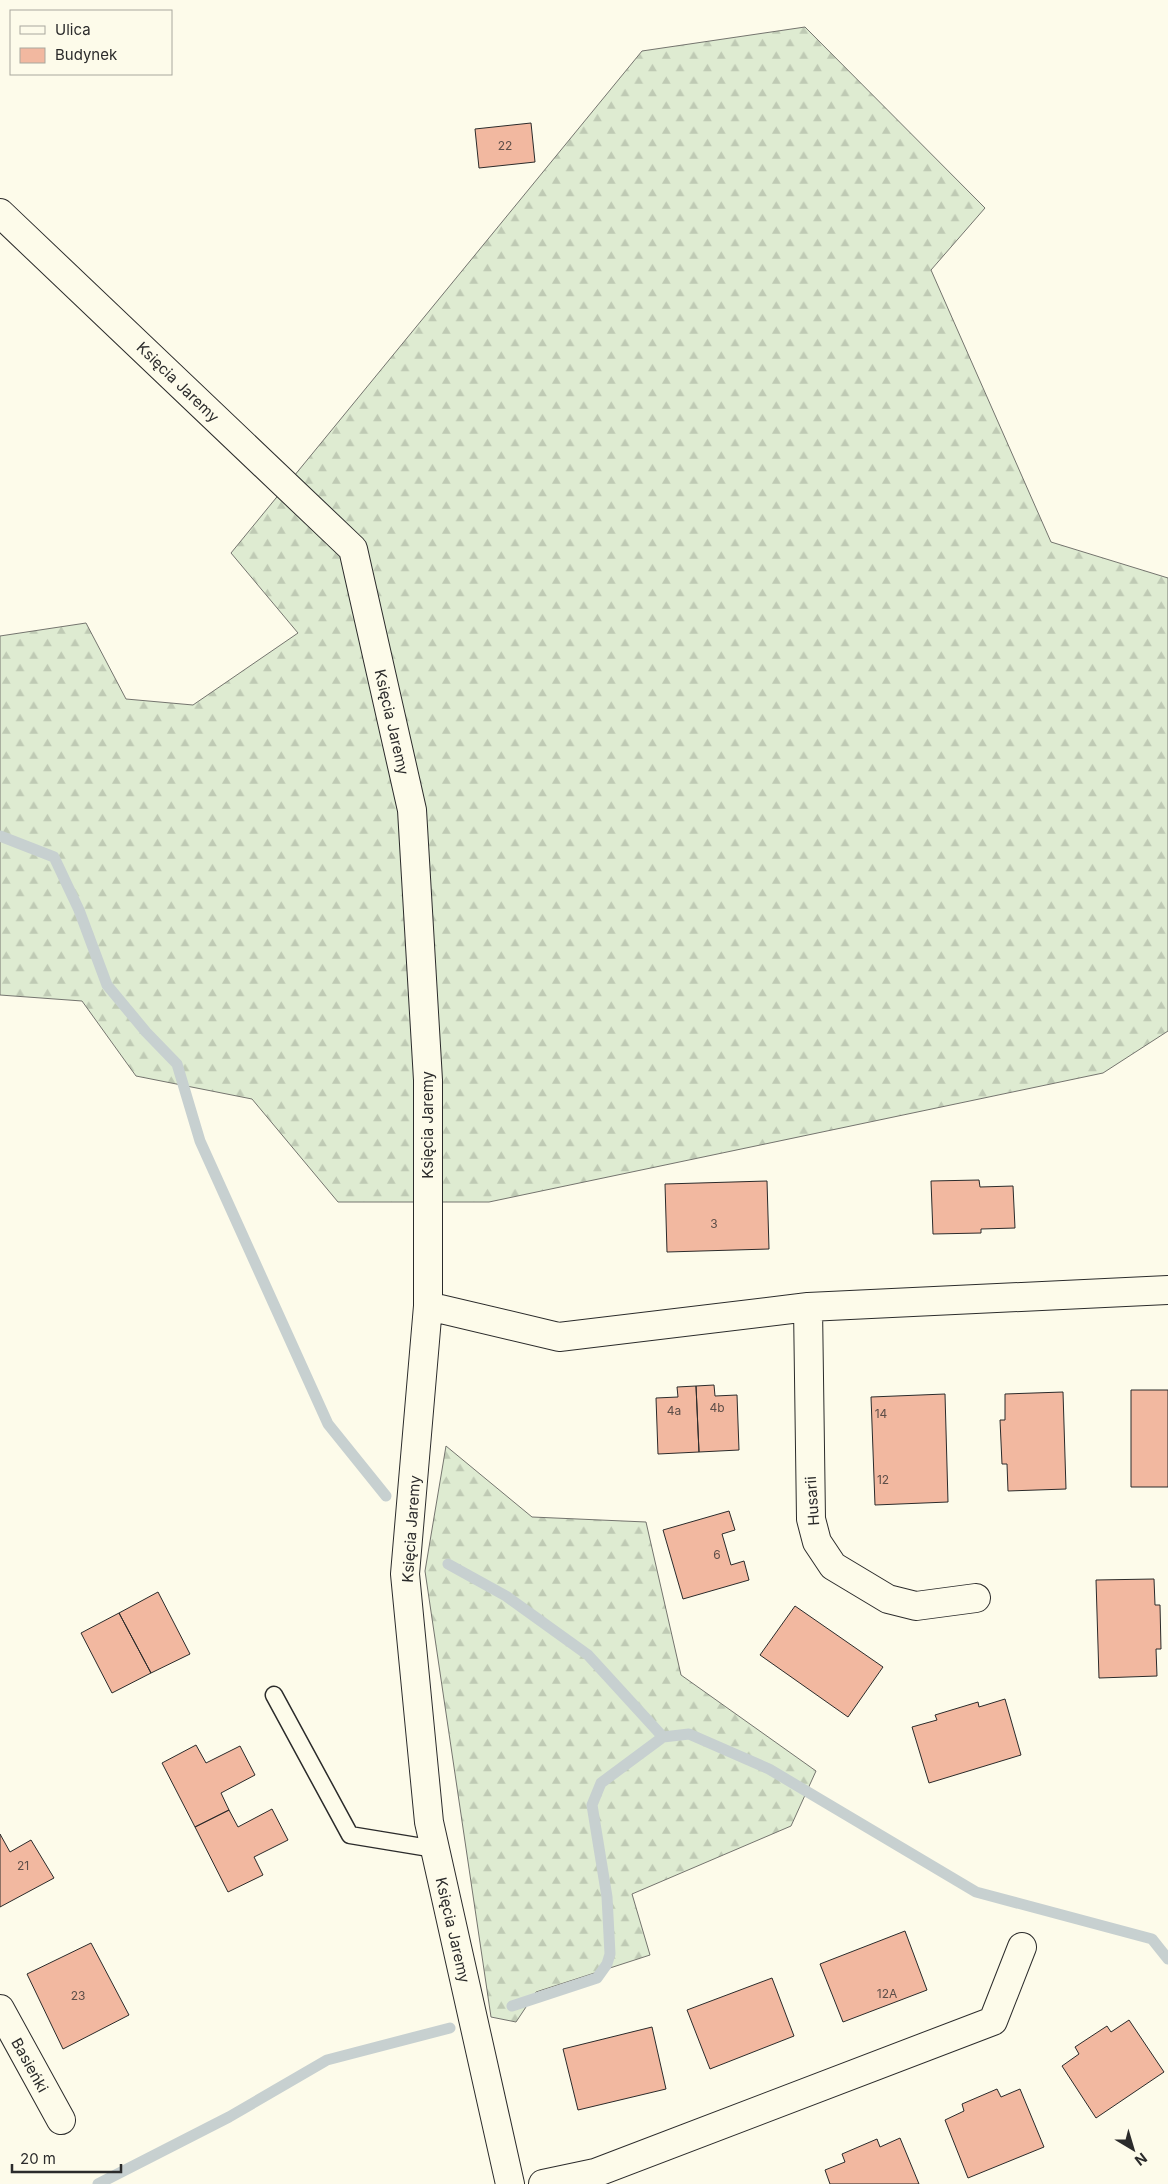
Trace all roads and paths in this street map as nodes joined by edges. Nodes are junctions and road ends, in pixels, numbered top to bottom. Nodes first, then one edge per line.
1 (0, 213) edge
2 (1168, 1290) edge
3 (428, 1306) junction
4 (808, 1307) junction
5 (976, 1598) dead end
6 (274, 1695) dead end
7 (435, 1850) junction
8 (1022, 1947) dead end
9 (0, 2009) edge
10 (60, 2120) dead end
11 (510, 2184) edge
12 (542, 2184) edge

1 - 3 street, Księcia Jaremy
2 - 4 street
3 - 4 street
3 - 7 street, Księcia Jaremy
4 - 5 street, Husarii
6 - 7 lane
7 - 11 street, Księcia Jaremy
8 - 12 street
9 - 10 street, Basieńki

